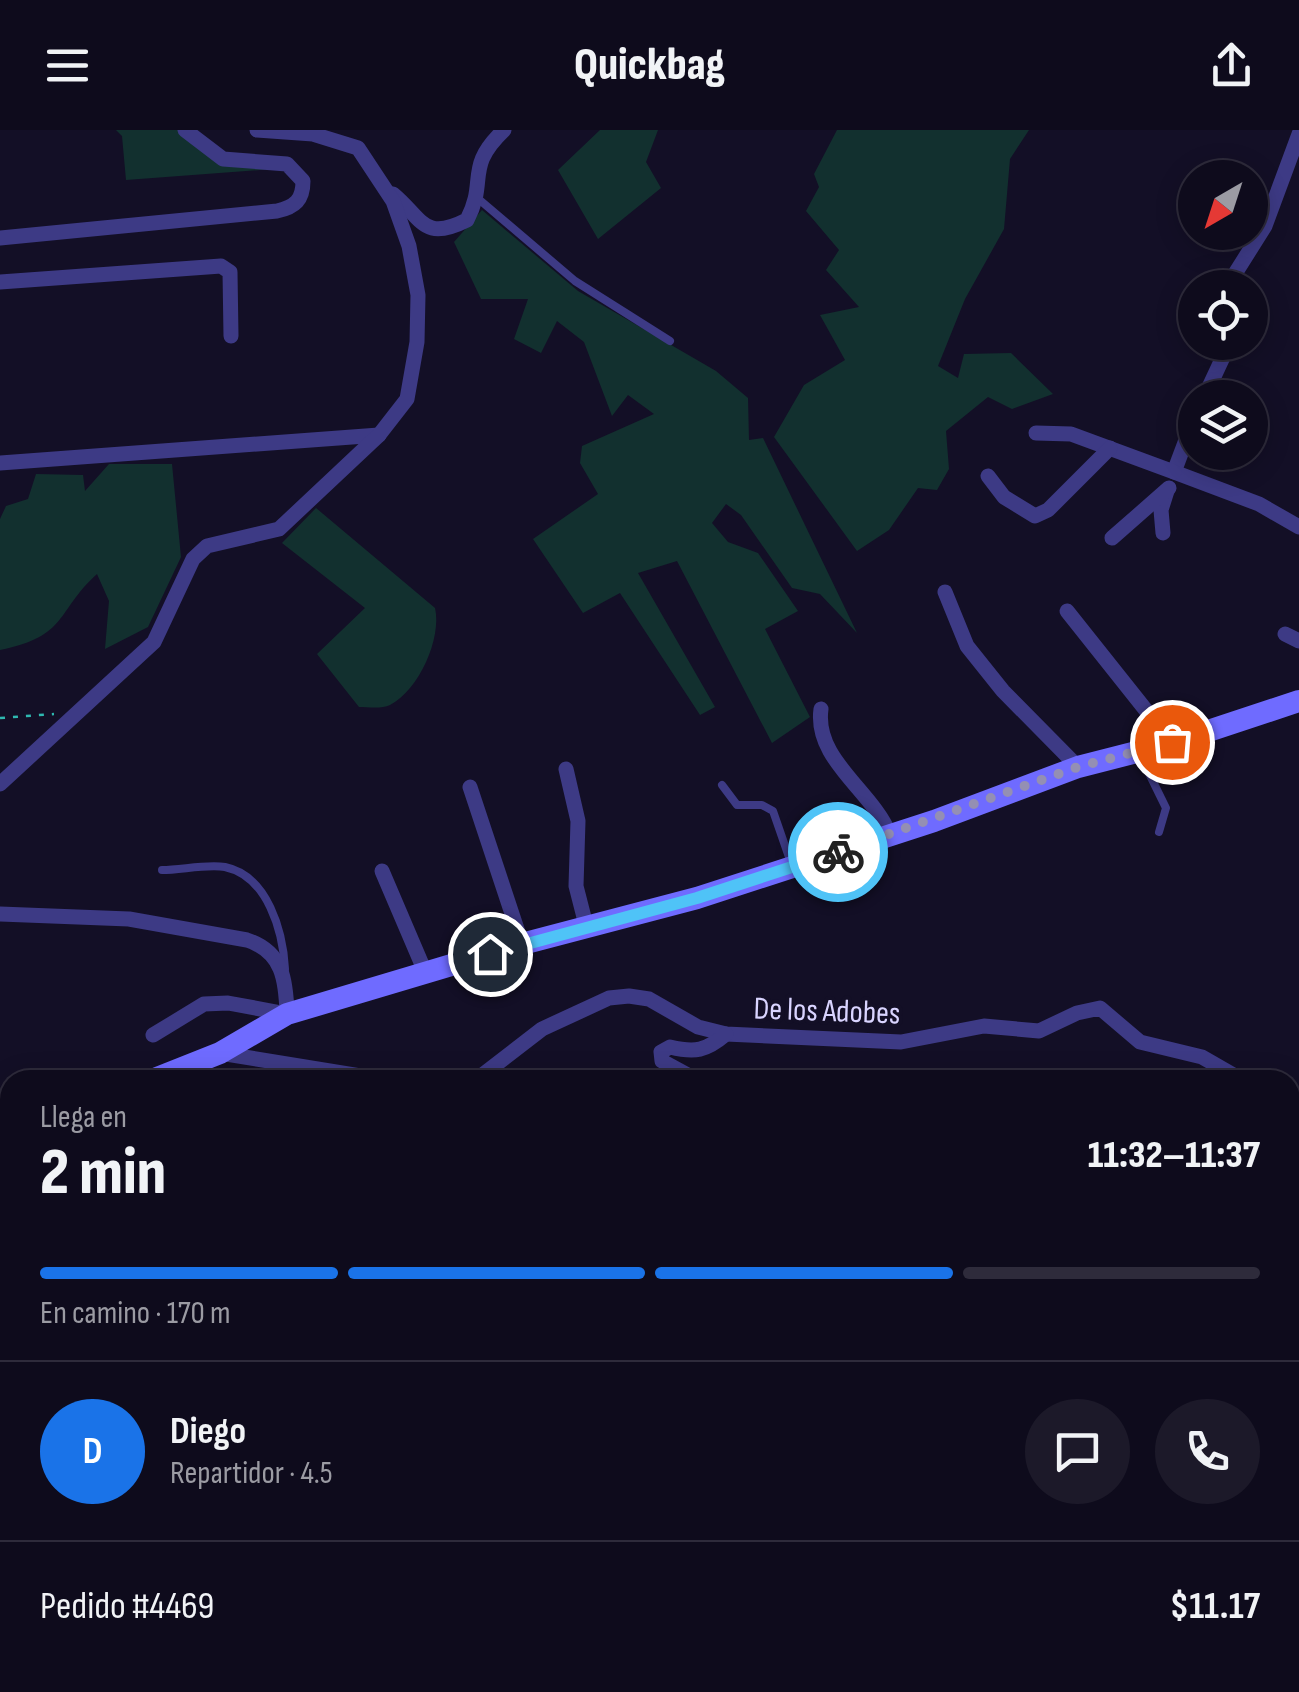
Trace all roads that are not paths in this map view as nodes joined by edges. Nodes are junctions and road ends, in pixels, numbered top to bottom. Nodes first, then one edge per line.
1 (184, 130) edge
2 (504, 130) edge
3 (263, 131) edge
4 (1299, 134) edge
5 (386, 188) junction
6 (475, 196) junction
7 (0, 238) edge
8 (1237, 270) edge
9 (0, 282) edge
10 (231, 336) dead end
11 (670, 341) dead end
12 (1036, 433) dead end
13 (379, 435) junction
14 (1110, 448) junction
15 (0, 463) edge
16 (1178, 470) edge
17 (988, 476) dead end
18 (1176, 478) junction
19 (1299, 527) edge
20 (1163, 532) dead end
21 (1112, 538) dead end
22 (945, 592) dead end
23 (1067, 611) dead end
24 (1299, 700) edge
25 (821, 709) dead end
26 (1172, 742) junction
27 (1138, 751) junction
28 (1078, 767) junction
29 (566, 769) dead end
30 (0, 784) edge
31 (722, 785) dead end
32 (470, 788) dead end
33 (1159, 832) dead end
34 (890, 835) junction
35 (792, 867) junction
36 (162, 870) dead end
37 (382, 871) dead end
38 (0, 914) edge
39 (587, 929) junction
40 (522, 944) junction
41 (426, 974) junction
42 (286, 984) junction
43 (287, 1014) junction
44 (726, 1034) junction
45 (153, 1035) dead end
46 (220, 1053) junction
47 (177, 1070) edge
48 (323, 1070) edge
49 (489, 1070) edge
50 (674, 1070) edge
51 (1225, 1070) edge

1 - 7 street
2 - 6 street
3 - 5 street
4 - 8 street
5 - 6 street
5 - 13 street
6 - 11 lane
9 - 10 street
12 - 14 street
13 - 15 street
13 - 30 street
14 - 17 street
14 - 18 street
16 - 18 street
18 - 19 street
18 - 20 street
18 - 21 street
22 - 28 street
23 - 26 street
24 - 26 street
25 - 34 street
26 - 27 street
27 - 28 street
27 - 33 lane
28 - 34 street
29 - 39 street
31 - 35 lane
32 - 40 street
34 - 35 street
35 - 39 street
36 - 42 lane
37 - 41 street
38 - 42 street
39 - 40 street
40 - 41 street
41 - 43 street
42 - 43 street
43 - 45 street
43 - 46 street
44 - 49 street, De los Adobes
44 - 50 street
44 - 51 street, De los Adobes
46 - 47 street
46 - 48 street

